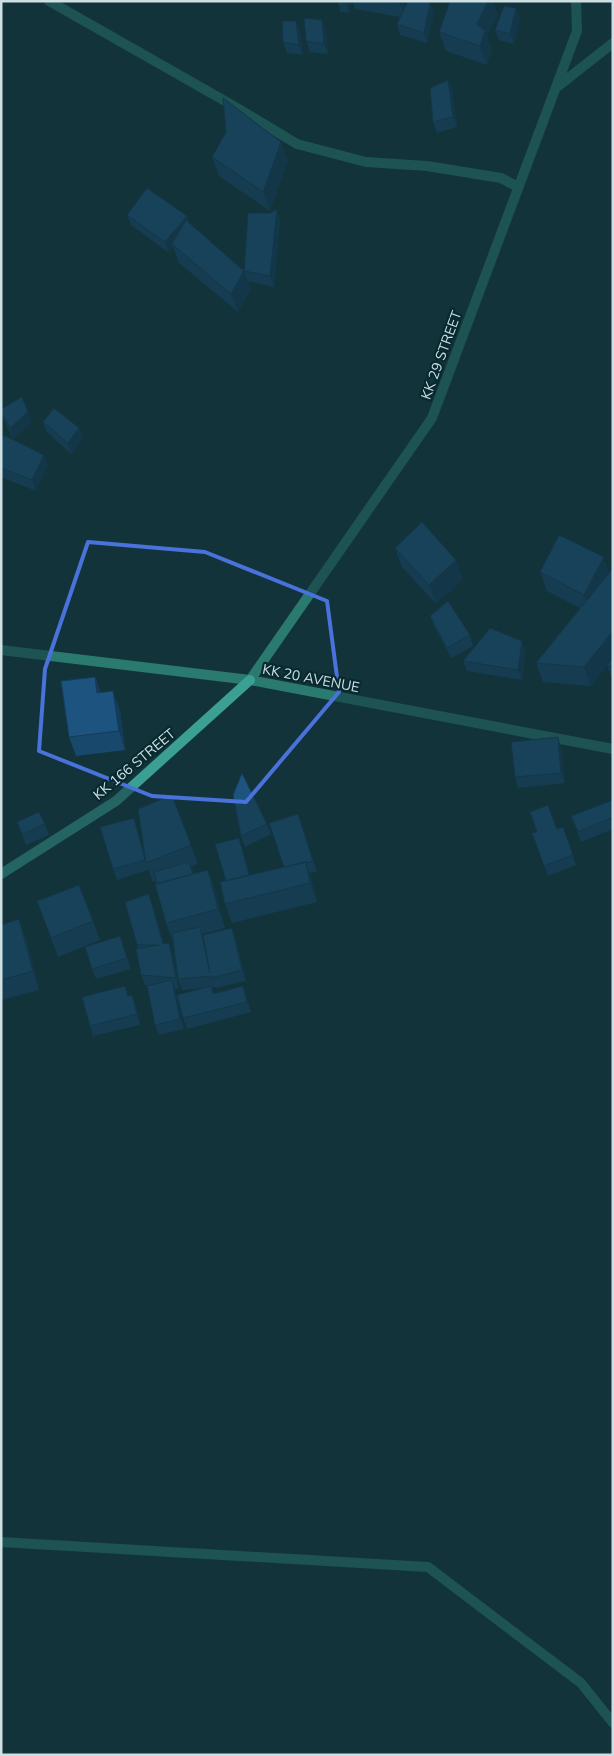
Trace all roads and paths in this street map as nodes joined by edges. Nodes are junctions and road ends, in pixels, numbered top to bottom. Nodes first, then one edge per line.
1 (49, 1) edge
2 (576, 1) edge
3 (613, 43) edge
4 (556, 88) junction
5 (518, 187) junction
6 (1, 650) edge
7 (250, 680) junction
8 (613, 749) edge
9 (1, 874) edge
10 (1, 1542) edge
11 (613, 1723) edge

1 - 5 street
2 - 4 street, KK 29 STREET
3 - 4 street
4 - 5 street, KK 29 STREET
5 - 7 street, KK 29 STREET
6 - 7 street, KK 20 AVENUE
7 - 8 street, KK 20 AVENUE
7 - 9 street, KK 166 STREET
10 - 11 street

